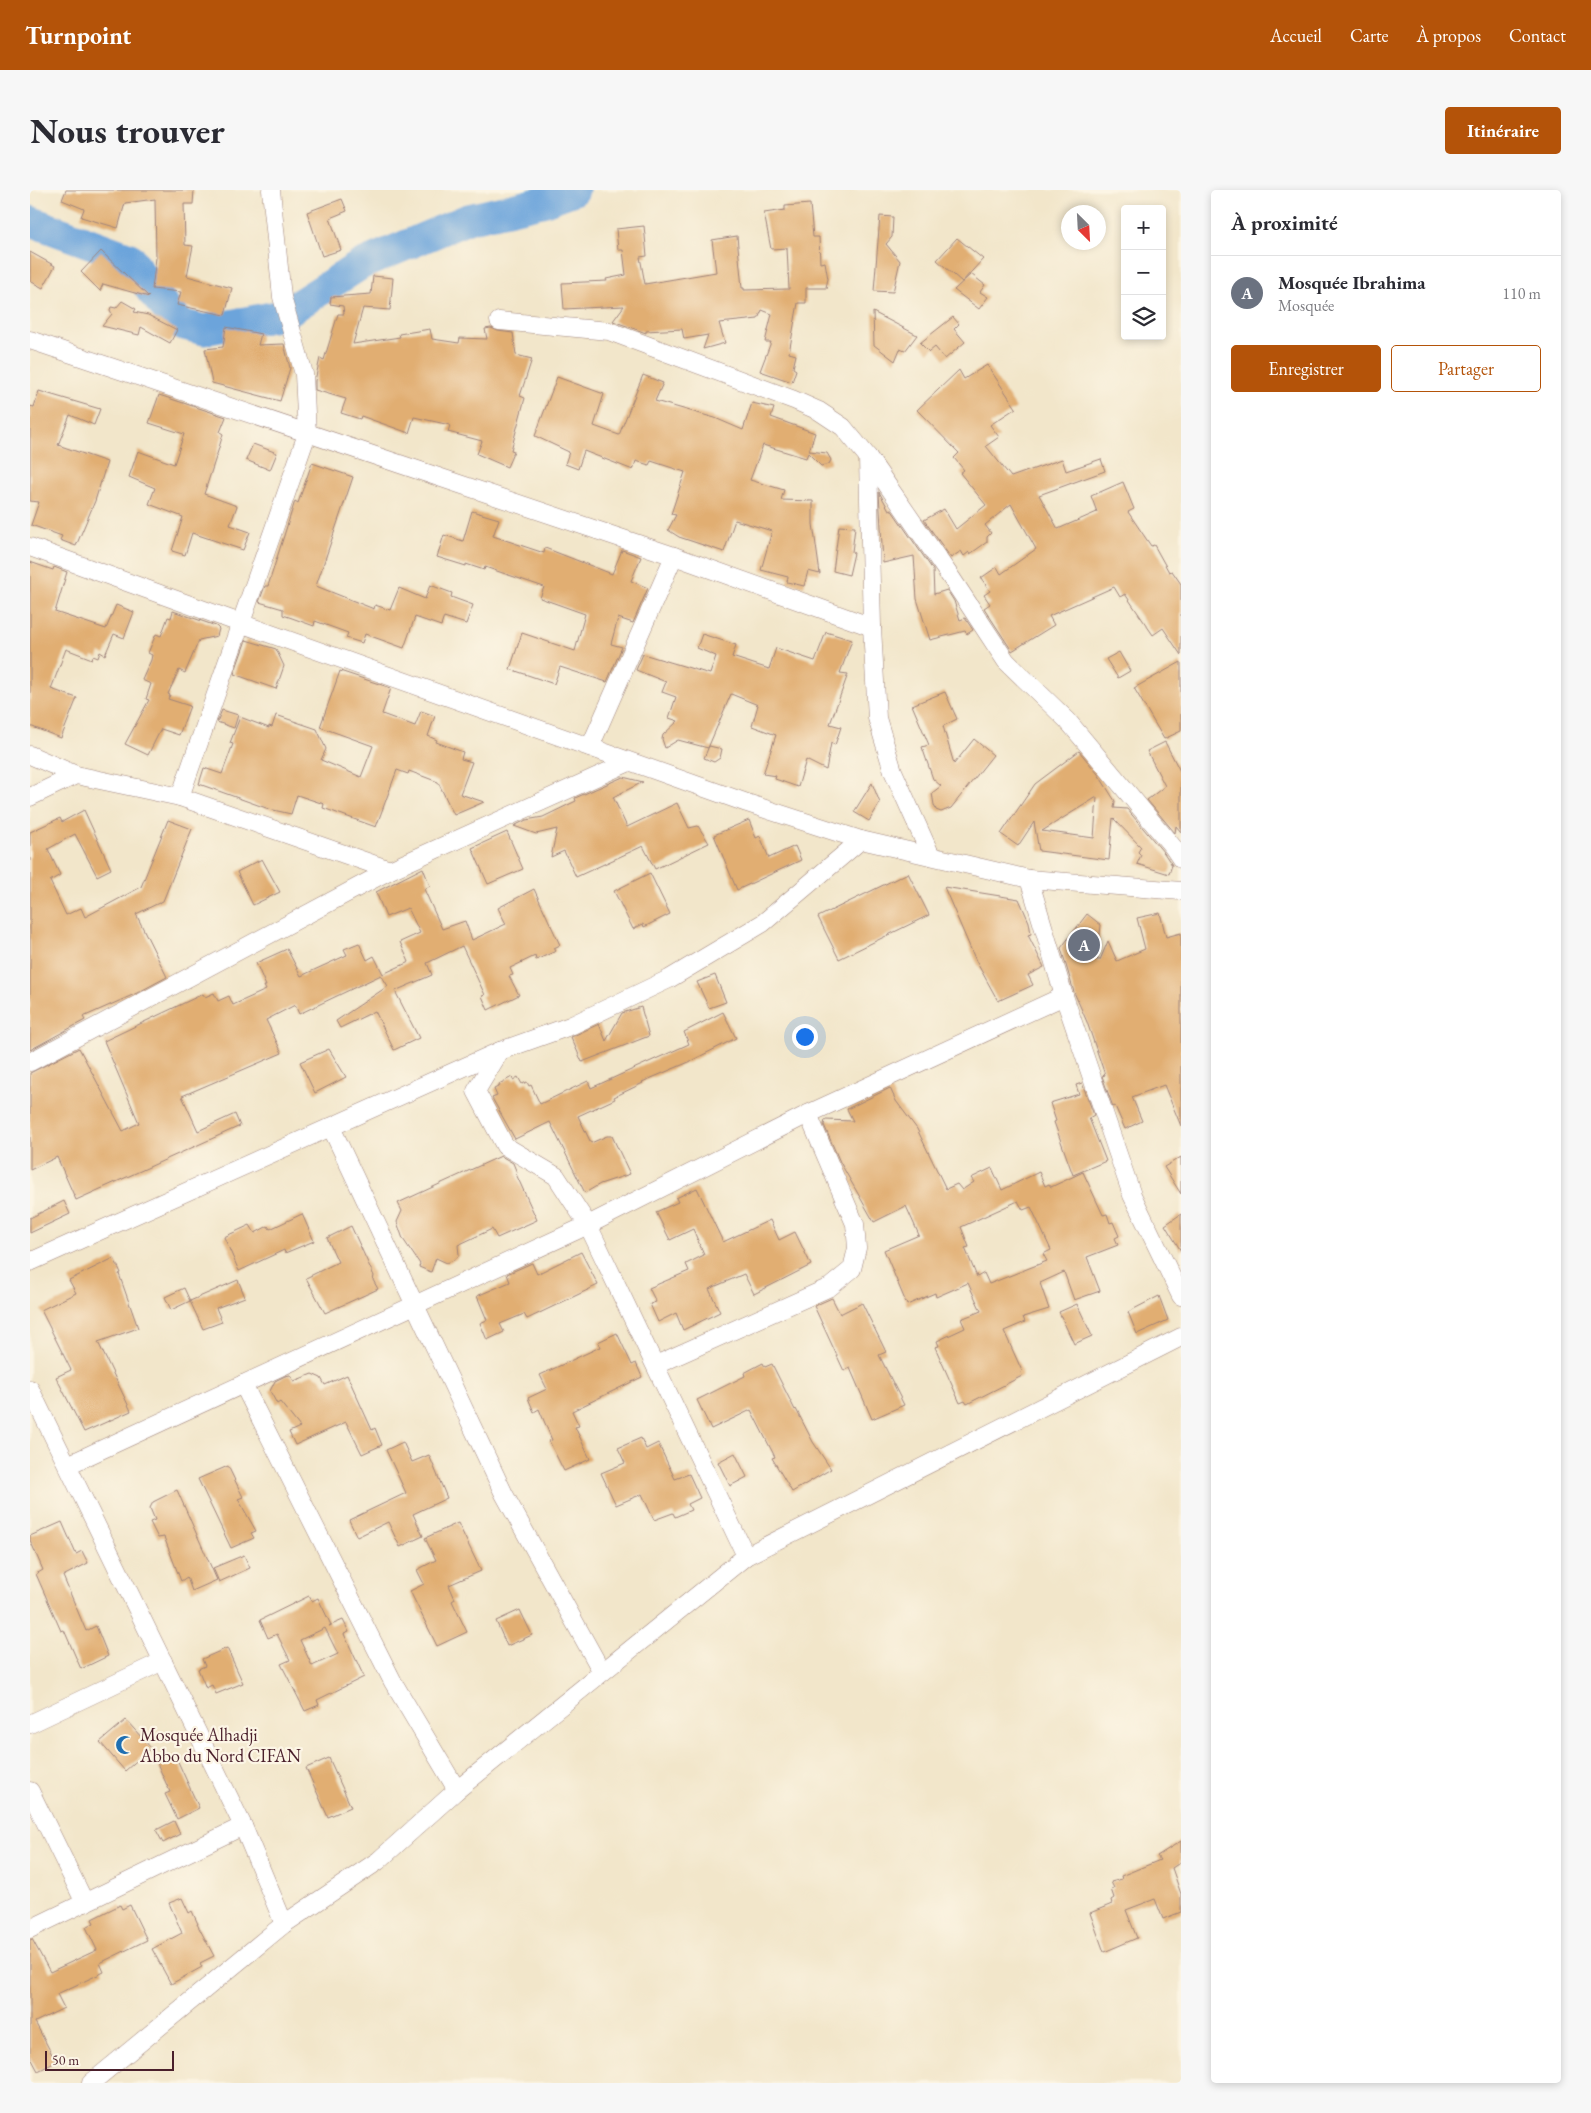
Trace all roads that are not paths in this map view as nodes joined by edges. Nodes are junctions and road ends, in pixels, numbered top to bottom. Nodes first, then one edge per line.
1 (271, 190) edge
2 (499, 321) dead end
3 (30, 340) edge
4 (307, 434) junction
5 (868, 457) junction
6 (30, 547) edge
7 (674, 556) junction
8 (240, 623) junction
9 (872, 627) junction
10 (590, 747) junction
11 (30, 755) edge
12 (629, 762) junction
13 (76, 775) junction
14 (30, 796) edge
15 (180, 797) junction
16 (861, 840) junction
17 (931, 856) junction
18 (1181, 859) edge
19 (390, 870) junction
20 (1029, 879) junction
21 (1181, 891) edge
22 (1064, 996) junction
23 (500, 1052) junction
24 (30, 1062) edge
25 (808, 1114) junction
26 (331, 1127) junction
27 (588, 1225) junction
28 (30, 1262) edge
29 (1181, 1296) edge
30 (413, 1305) junction
31 (1181, 1337) edge
32 (656, 1365) junction
33 (243, 1384) junction
34 (30, 1389) edge
35 (68, 1465) junction
36 (746, 1556) junction
37 (163, 1661) junction
38 (602, 1672) junction
39 (30, 1724) edge
40 (458, 1790) junction
41 (30, 1791) edge
42 (243, 1826) junction
43 (85, 1903) junction
44 (284, 1924) junction
45 (30, 1929) edge
46 (91, 2083) edge

1 - 4 street
2 - 5 street
3 - 4 street
4 - 7 street
4 - 8 street
5 - 9 street
5 - 18 street
6 - 8 street
7 - 9 street
7 - 10 street
8 - 10 street
8 - 15 street
9 - 17 street
10 - 12 street
11 - 13 street
12 - 16 street
12 - 19 street
13 - 14 street
13 - 15 street
15 - 19 street
16 - 17 street
16 - 23 street
17 - 20 street
19 - 24 street
20 - 21 street
20 - 22 street
22 - 25 street
22 - 29 street
23 - 26 street
23 - 27 street
25 - 27 street
25 - 32 street
26 - 28 street
26 - 30 street
27 - 30 street
27 - 32 street
30 - 33 street
30 - 38 street
31 - 36 street
32 - 36 street
33 - 35 street
33 - 40 street
34 - 35 street
35 - 37 street
36 - 38 street
37 - 39 street
37 - 42 street
38 - 40 street
40 - 44 street
41 - 43 street
42 - 43 street
42 - 44 street
43 - 45 street
44 - 46 street

